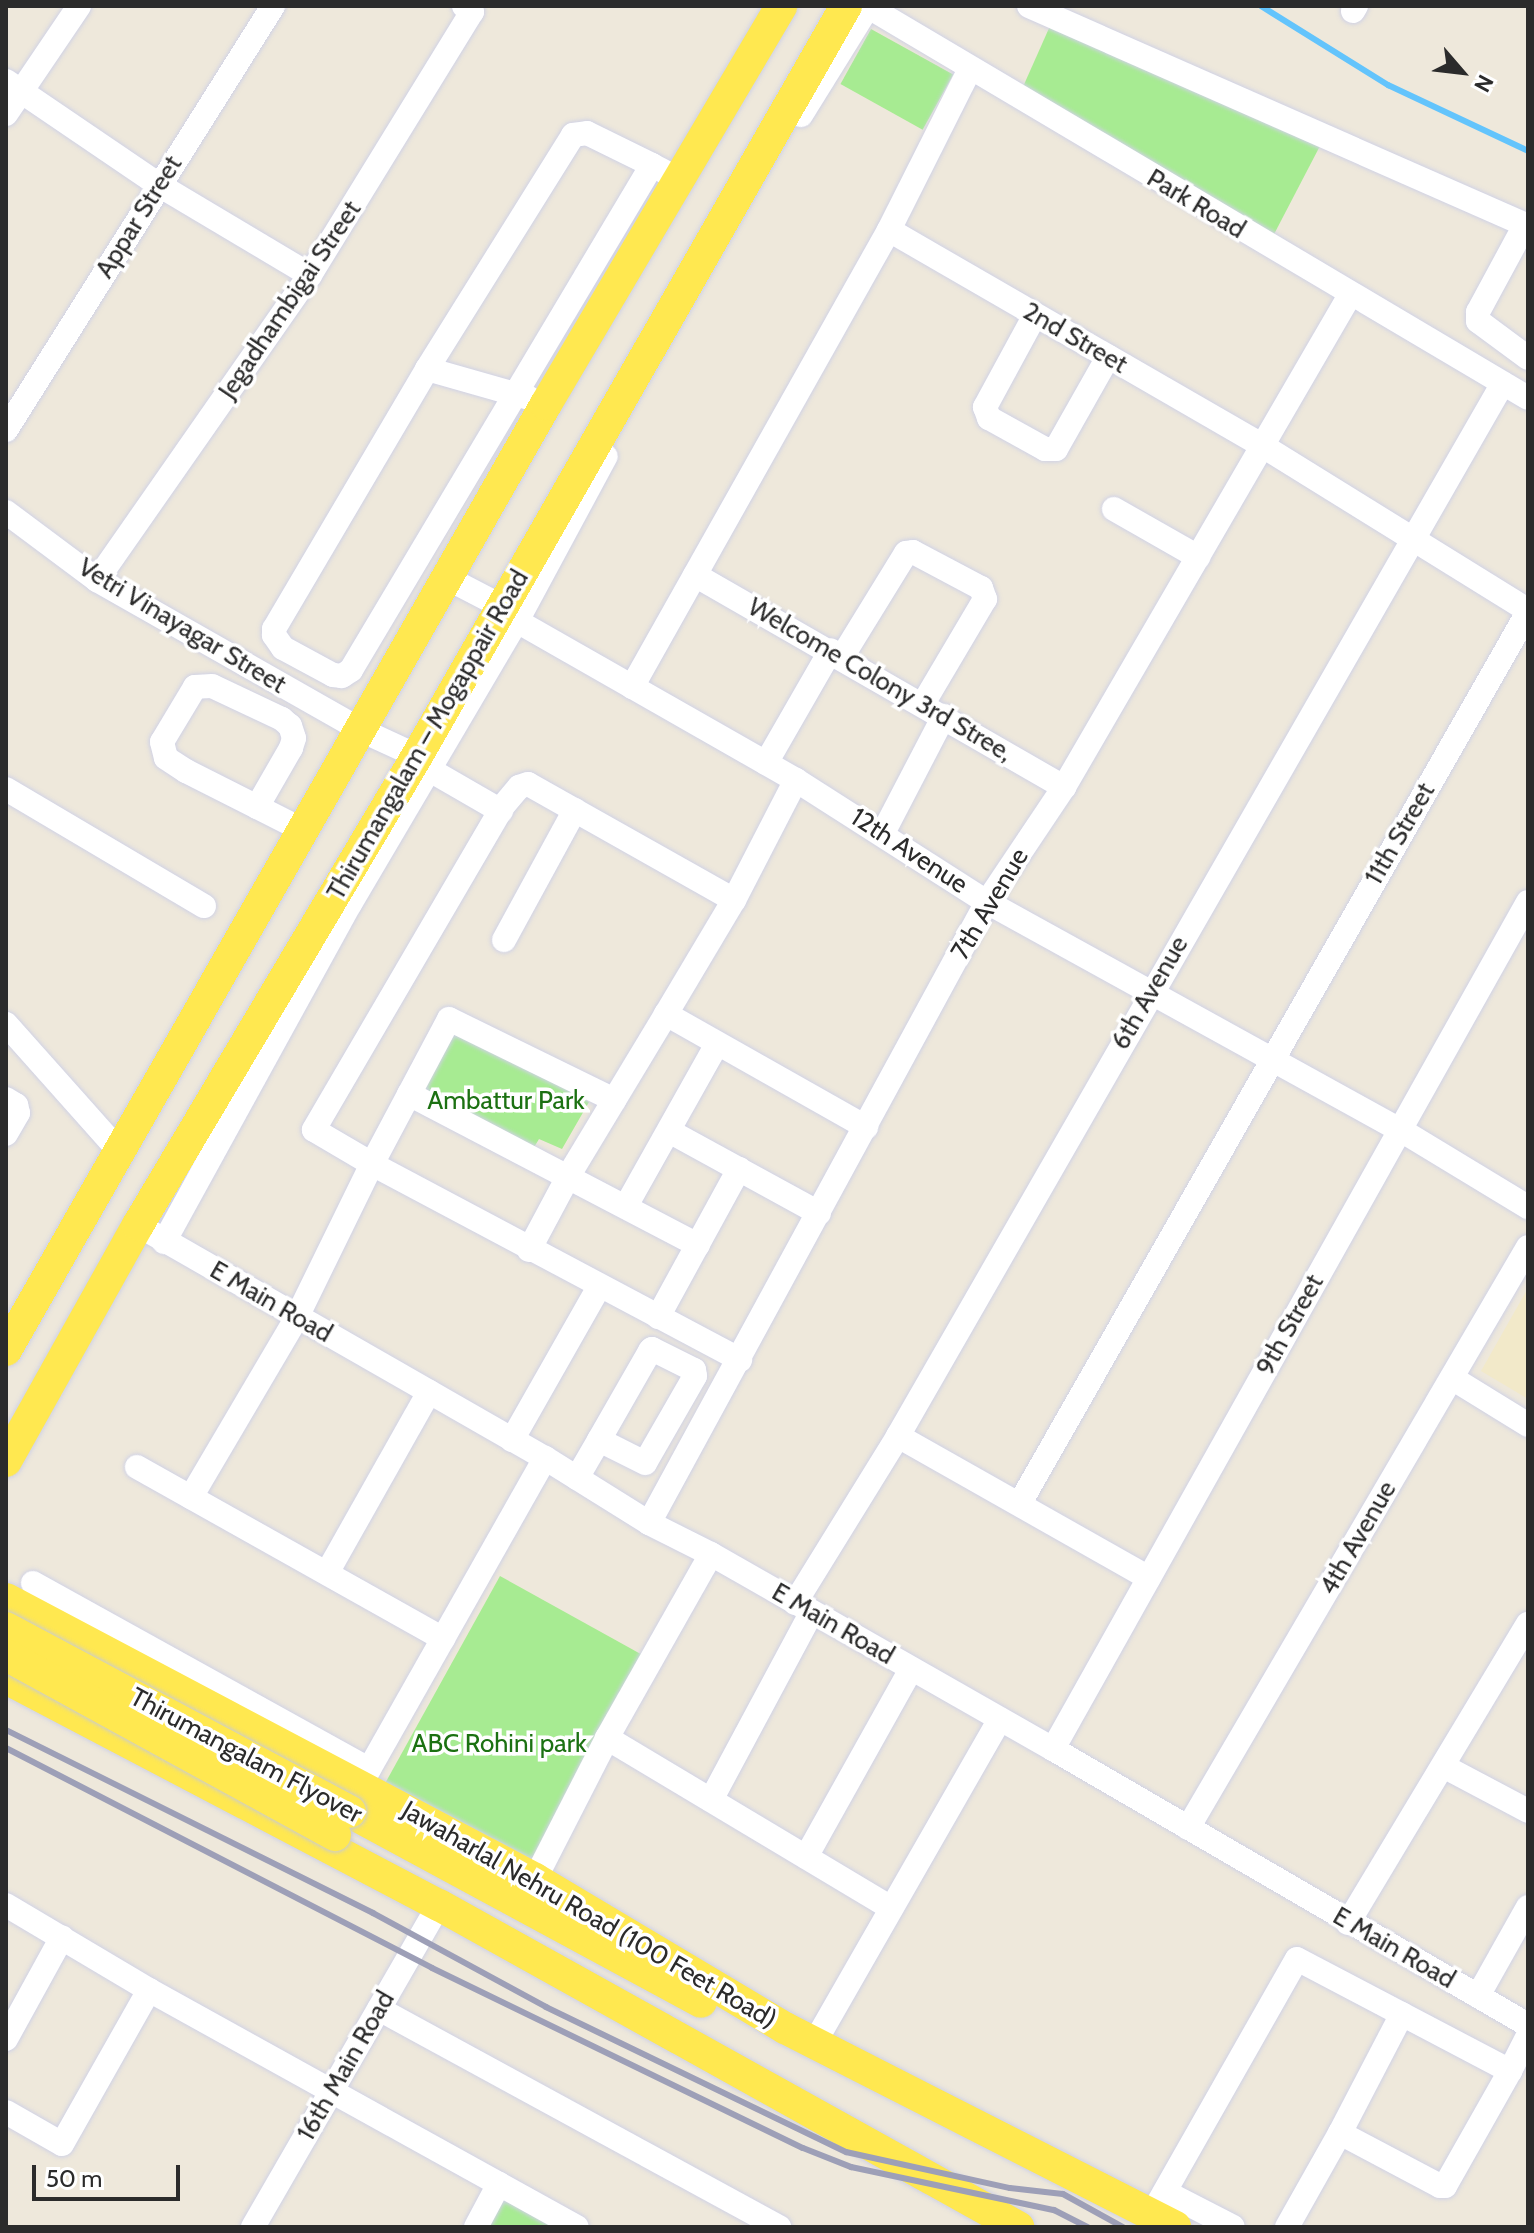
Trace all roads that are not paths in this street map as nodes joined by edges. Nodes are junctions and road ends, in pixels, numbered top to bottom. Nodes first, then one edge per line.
1 (79, 6) edge
2 (273, 6) edge
3 (781, 6) edge
4 (846, 6) edge
5 (867, 6) edge
6 (1029, 6) edge
7 (468, 9) edge
8 (970, 69) junction
9 (14, 86) edge
10 (6, 114) edge
11 (665, 172) junction
12 (159, 185) junction
13 (1526, 226) edge
14 (889, 230) junction
15 (310, 275) junction
16 (1350, 295) junction
17 (1035, 315) junction
18 (1108, 357) junction
19 (1528, 358) edge
20 (427, 369) junction
21 (1503, 383) junction
22 (514, 394) junction
23 (1528, 398) edge
24 (546, 404) junction
25 (6, 430) edge
26 (1263, 446) junction
27 (1114, 509) dead end
28 (568, 510) junction
29 (6, 512) edge
30 (1413, 540) junction
31 (1198, 557) junction
32 (695, 575) junction
33 (447, 578) junction
34 (97, 580) junction
35 (1528, 611) edge
36 (510, 614) junction
37 (836, 653) junction
38 (247, 667) junction
39 (333, 675) junction
40 (632, 687) junction
41 (229, 695) junction
42 (315, 704) junction
43 (933, 710) junction
44 (363, 731) junction
45 (424, 763) junction
46 (766, 763) junction
47 (796, 780) junction
48 (1064, 787) junction
49 (6, 789) edge
50 (257, 807) junction
51 (575, 810) junction
52 (501, 811) junction
53 (305, 831) junction
54 (883, 833) junction
55 (734, 900) junction
56 (987, 902) junction
57 (1528, 902) edge
58 (204, 906) dead end
59 (504, 940) dead end
60 (1151, 990) junction
61 (666, 1014) junction
62 (6, 1024) edge
63 (717, 1044) junction
64 (1272, 1057) junction
65 (409, 1094) junction
66 (6, 1099) edge
67 (614, 1100) junction
68 (866, 1127) junction
69 (1399, 1129) junction
70 (669, 1131) junction
71 (6, 1134) edge
72 (120, 1152) junction
73 (372, 1164) junction
74 (739, 1169) junction
75 (569, 1175) junction
76 (626, 1206) junction
77 (1528, 1207) edge
78 (819, 1213) junction
79 (151, 1233) junction
80 (698, 1245) junction
81 (1528, 1247) edge
82 (529, 1250) junction
83 (599, 1287) junction
84 (297, 1317) junction
85 (658, 1317) junction
86 (6, 1350) edge
87 (740, 1360) junction
88 (1452, 1378) junction
89 (687, 1391) junction
90 (429, 1392) junction
91 (714, 1406) junction
92 (1528, 1425) edge
93 (898, 1436) junction
94 (512, 1440) junction
95 (599, 1440) junction
96 (545, 1458) junction
97 (6, 1461) edge
98 (137, 1467) dead end
99 (577, 1478) junction
100 (191, 1497) junction
101 (1020, 1503) junction
102 (649, 1523) junction
103 (711, 1554) junction
104 (327, 1573) junction
105 (1149, 1578) junction
106 (20, 1591) edge
107 (804, 1607) junction
108 (1528, 1624) edge
109 (6, 1628) edge
110 (80, 1638) junction
111 (443, 1639) junction
112 (6, 1655) edge
113 (911, 1669) junction
114 (6, 1678) edge
115 (45, 1699) junction
116 (1000, 1719) junction
117 (607, 1738) junction
118 (1053, 1749) junction
119 (1445, 1767) junction
120 (354, 1800) junction
121 (711, 1800) junction
122 (1528, 1811) edge
123 (1188, 1828) junction
124 (806, 1857) junction
125 (535, 1879) junction
126 (6, 1905) edge
127 (439, 1905) junction
128 (1528, 1907) edge
129 (891, 1908) junction
130 (1348, 1923) junction
131 (62, 1937) junction
132 (149, 1990) junction
133 (1478, 1996) junction
134 (379, 2009) junction
135 (1402, 2014) junction
136 (1528, 2025) edge
137 (785, 2028) junction
138 (1528, 2036) edge
139 (6, 2039) edge
140 (815, 2042) junction
141 (1510, 2071) junction
142 (761, 2084) junction
143 (332, 2091) junction
144 (6, 2112) edge
145 (1340, 2133) junction
146 (499, 2184) junction
147 (1164, 2211) edge
148 (253, 2227) edge
149 (476, 2227) edge
150 (577, 2227) edge
151 (779, 2227) edge
152 (1018, 2227) edge
153 (1233, 2227) edge
154 (1287, 2227) edge

1 - 9 street
2 - 12 street, Appar Street
3 - 11 main road
4 - 28 main road, Thirumangalam – Mogappair Road
5 - 8 street, Park Road
5 - 28 street
6 - 13 street
7 - 15 street, Jegadhambigai Street
8 - 14 street
8 - 16 street, Park Road
9 - 10 street
9 - 12 street
11 - 20 street
11 - 22 street
11 - 24 main road
12 - 15 street
12 - 25 street, Appar Street
13 - 19 street
14 - 17 street, 2nd Street
14 - 32 street
15 - 34 street, Jegadhambigai Street
16 - 21 street, Park Road
16 - 26 street, 7th Avenue
17 - 18 street, 2nd Street
17 - 18 street
18 - 26 street, 2nd Street
20 - 22 street
20 - 39 street
21 - 23 street, Park Road
21 - 30 street, 6th Avenue
22 - 24 street
22 - 39 street
24 - 33 main road
26 - 30 street, 2nd Street
26 - 31 street, 7th Avenue
27 - 31 street
28 - 36 main road, Thirumangalam – Mogappair Road
29 - 34 street, Vetri Vinayagar Street
30 - 35 street, 2nd Street
30 - 60 street, 6th Avenue
31 - 48 street, 7th Avenue
32 - 37 street, Welcome Colony 3rd Stree,
32 - 40 street
33 - 36 street, 12th Avenue
33 - 44 main road
34 - 38 street, Vetri Vinayagar Street
35 - 64 street, 11th Street
36 - 40 street, 12th Avenue
36 - 45 main road, Thirumangalam – Mogappair Road
37 - 43 street, Welcome Colony 3rd Stree,
37 - 43 street
37 - 46 street
38 - 41 street
38 - 42 street, Vetri Vinayagar Street
39 - 42 street
40 - 46 street, 12th Avenue
41 - 50 street
41 - 50 street
42 - 44 street, Vetri Vinayagar Street
43 - 48 street, Welcome Colony 3rd Stree,
43 - 54 street
44 - 45 street, Vetri Vinayagar Street
44 - 53 main road
45 - 52 street, Vetri Vinayagar Street
45 - 79 main road, Thirumangalam – Mogappair Road
46 - 47 street, 12th Avenue
47 - 54 street, 12th Avenue
47 - 55 street
48 - 56 street, 7th Avenue
49 - 58 street
50 - 53 street
51 - 52 street
51 - 55 street
51 - 59 street
52 - 73 street
53 - 72 main road
54 - 56 street, 12th Avenue
55 - 61 street
56 - 60 street, 12th Avenue
56 - 68 street, 7th Avenue
57 - 69 street, 9th Street
60 - 64 street, 12th Avenue
60 - 93 street, 6th Avenue
61 - 63 street
61 - 67 street
62 - 72 street
63 - 68 street
63 - 70 street
64 - 69 street, 12th Avenue
64 - 101 street, 11th Street
65 - 67 street
65 - 73 street
65 - 75 street
66 - 71 street
67 - 75 street
68 - 78 street, 7th Avenue
69 - 77 street, 12th Avenue
69 - 105 street, 9th Street
70 - 74 street
70 - 76 street
72 - 86 main road
73 - 82 street
73 - 84 street
74 - 78 street
74 - 80 street
75 - 76 street
75 - 82 street
76 - 80 street
78 - 87 street, 7th Avenue
79 - 84 street, E Main Road
79 - 97 main road, Thirumangalam – Mogappair Road
80 - 85 street
81 - 88 street, 4th Avenue
82 - 83 street
83 - 85 street
83 - 94 street
84 - 90 street, E Main Road
84 - 100 street
85 - 87 street
87 - 91 street, 7th Avenue
88 - 92 street
88 - 123 street, 4th Avenue
89 - 91 street
89 - 95 street
89 - 95 street
90 - 94 street, E Main Road
90 - 104 street
91 - 102 street, 7th Avenue
93 - 101 street
93 - 107 street, 6th Avenue
94 - 96 street, E Main Road
95 - 99 street
96 - 99 street, E Main Road
96 - 111 street
98 - 100 street
99 - 102 street, E Main Road
100 - 104 street
101 - 105 street
102 - 103 street, E Main Road
103 - 107 street, E Main Road
103 - 117 street
104 - 111 street
105 - 118 street, 9th Street
106 - 110 main road, Jawaharlal Nehru Road (100 Feet Road)
106 - 120 street
107 - 113 street, E Main Road
107 - 121 street, 6th Avenue
108 - 119 street
109 - 120 main road, Thirumangalam Flyover, bridge
110 - 115 main road
110 - 120 main road, Jawaharlal Nehru Road (100 Feet Road)
111 - 120 street
112 - 120 main road, Thirumangalam Flyover, bridge
113 - 116 street, E Main Road
113 - 124 street
114 - 115 main road
115 - 127 main road
116 - 118 street, E Main Road
116 - 129 street
117 - 121 street
117 - 125 street
118 - 123 street, E Main Road
119 - 122 street
119 - 130 street
120 - 125 main road, Jawaharlal Nehru Road (100 Feet Road)
120 - 137 main road, Thirumangalam Flyover
120 - 142 main road, Thirumangalam Flyover
121 - 124 street
123 - 130 street, E Main Road
124 - 129 street
125 - 137 main road, Jawaharlal Nehru Road (100 Feet Road)
126 - 131 street
127 - 134 street, 16th Main Road
127 - 142 main road
128 - 133 street
129 - 140 street
130 - 133 street, E Main Road
131 - 132 street
131 - 139 street
132 - 143 street
132 - 144 street
133 - 136 street, E Main Road
134 - 143 street, 16th Main Road
134 - 151 street
135 - 141 street
135 - 145 street
135 - 147 street
137 - 140 main road, Jawaharlal Nehru Road (100 Feet Road)
138 - 141 street
140 - 147 main road, Jawaharlal Nehru Road (100 Feet Road)
141 - 145 street
142 - 152 main road
143 - 146 street
143 - 148 street, 16th Main Road
145 - 154 street
146 - 149 street
146 - 150 street
147 - 153 street

